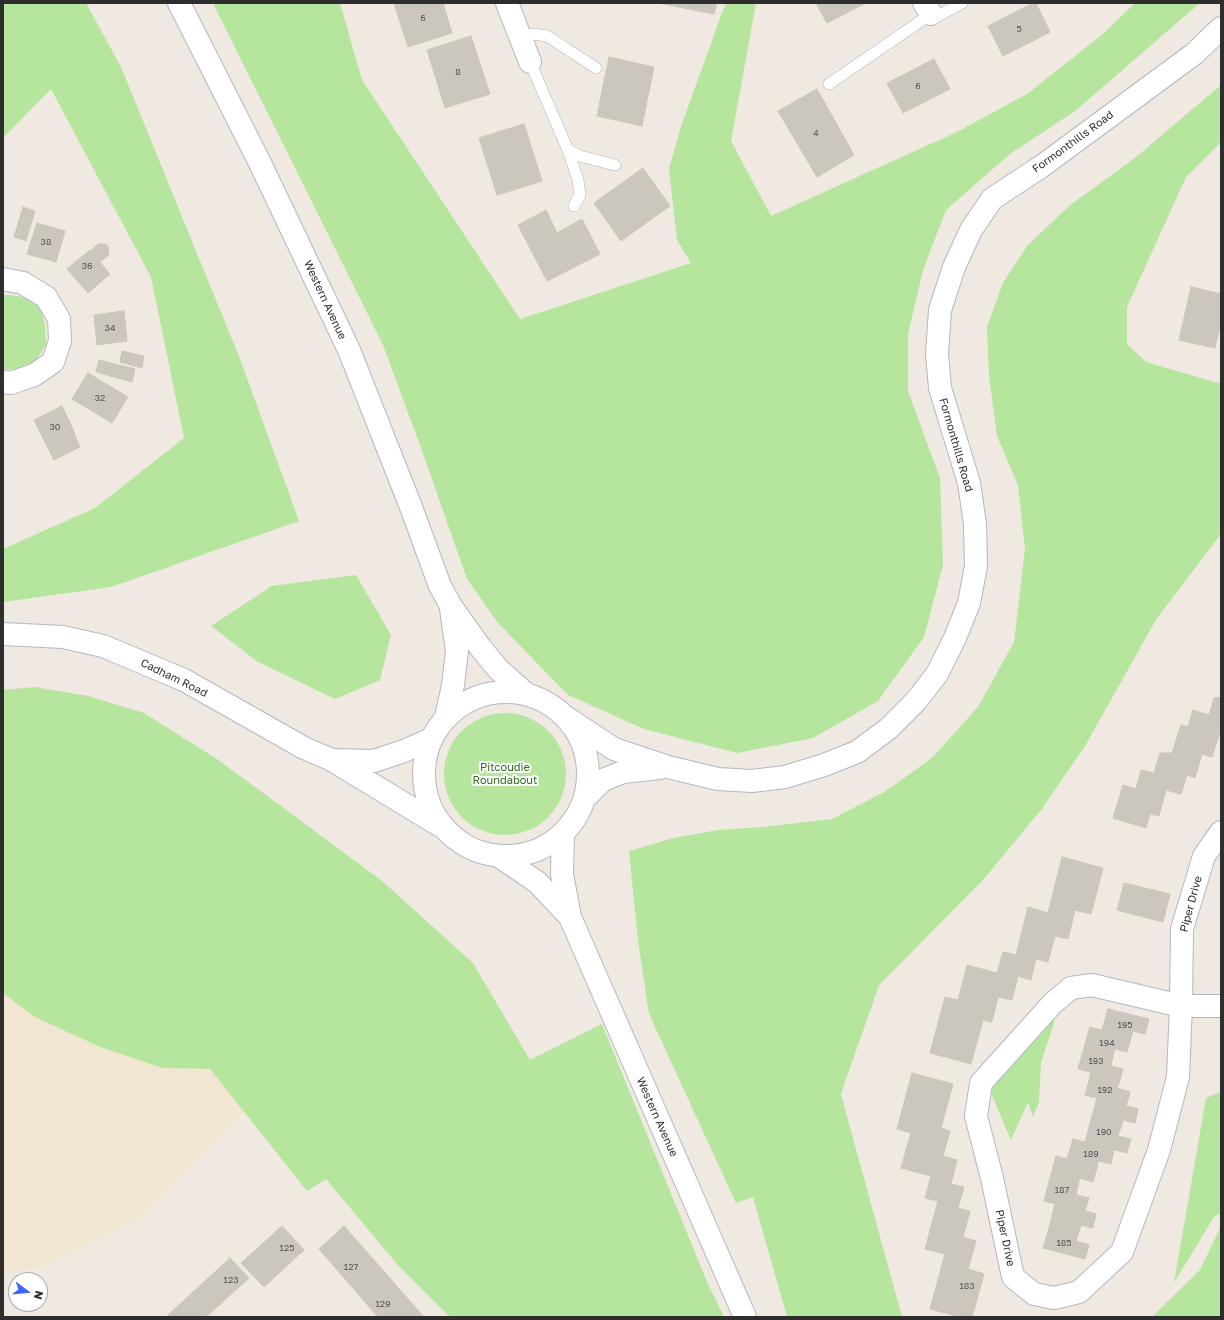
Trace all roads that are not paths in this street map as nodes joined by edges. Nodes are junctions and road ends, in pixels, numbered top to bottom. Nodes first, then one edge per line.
1 (180, 3) edge
2 (507, 3) edge
3 (962, 3) edge
4 (928, 9) edge
5 (1221, 28) edge
6 (520, 36) junction
7 (530, 62) joint
8 (596, 68) dead end
9 (829, 84) dead end
10 (568, 150) junction
11 (615, 165) dead end
12 (574, 206) dead end
13 (3, 279) edge
14 (3, 382) edge
15 (451, 606) junction
16 (3, 634) edge
17 (526, 694) junction
18 (446, 717) junction
19 (567, 718) junction
20 (431, 739) junction
21 (332, 760) junction
22 (668, 767) junction
23 (585, 798) junction
24 (440, 825) junction
25 (1221, 832) edge
26 (563, 834) junction
27 (500, 857) junction
28 (570, 917) junction
29 (1181, 1006) junction
30 (1221, 1006) edge
31 (745, 1317) edge

1 - 15 street, Western Avenue
2 - 6 street
3 - 4 lane
4 - 9 lane
5 - 22 street, Formonthills Road
6 - 7 street
6 - 8 lane
7 - 10 lane
10 - 11 lane
10 - 12 lane
13 - 14 street
15 - 17 street
15 - 18 street
16 - 21 street, Cadham Road
17 - 18 street
17 - 19 street
18 - 20 street
19 - 22 street, Formonthills Road
19 - 23 street
20 - 21 street, Cadham Road
20 - 24 street
21 - 24 street, Cadham Road
22 - 23 street, Formonthills Road
23 - 26 street
24 - 27 street
25 - 29 street, Piper Drive
26 - 27 street
26 - 28 street, Western Avenue
27 - 28 street, Western Avenue
28 - 31 street, Western Avenue
29 - 29 street, Piper Drive
29 - 30 street, Piper Drive

